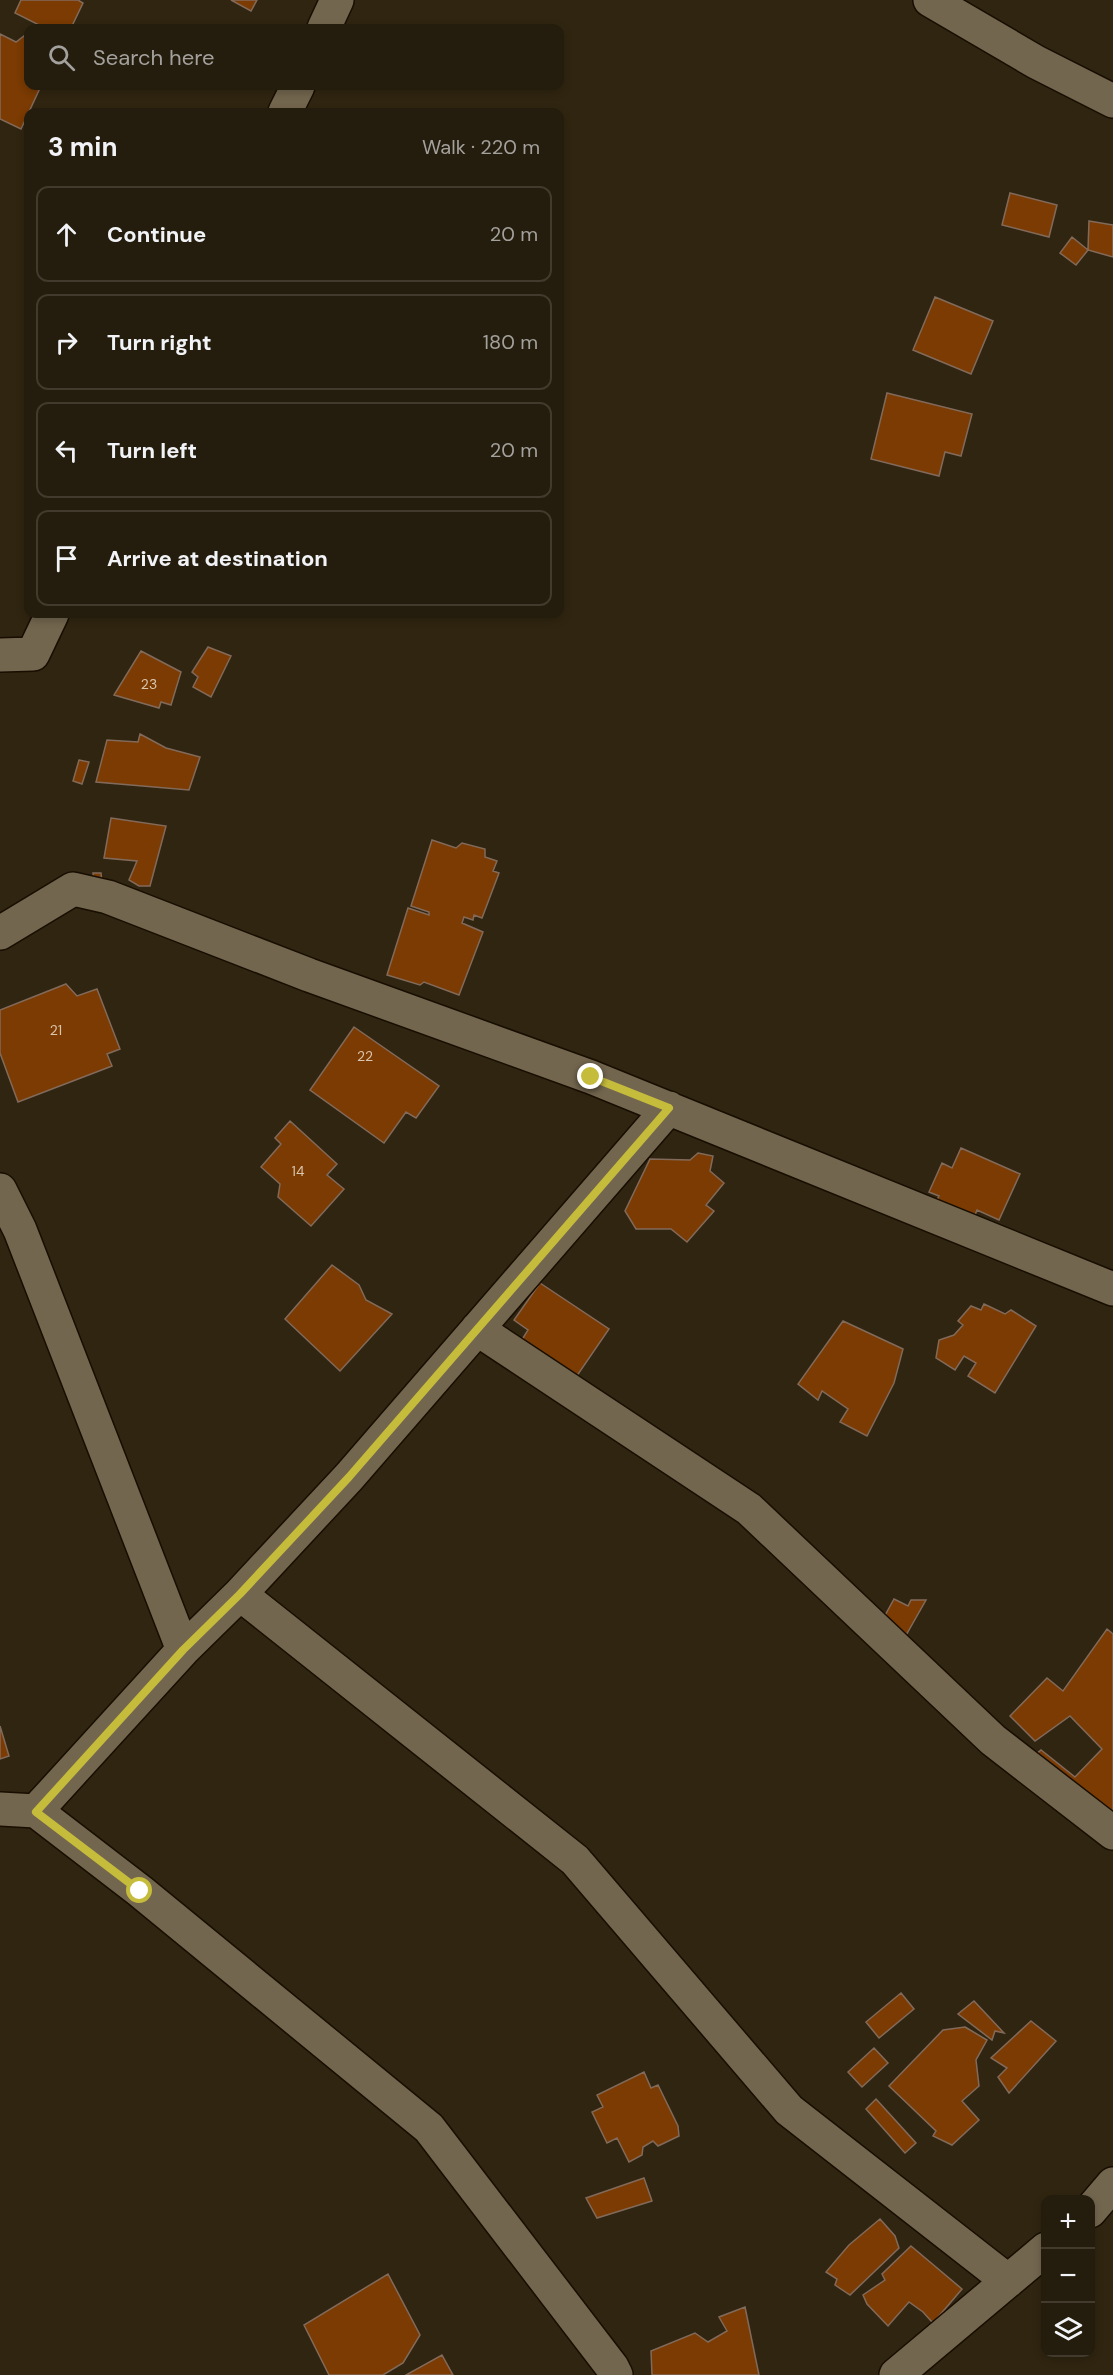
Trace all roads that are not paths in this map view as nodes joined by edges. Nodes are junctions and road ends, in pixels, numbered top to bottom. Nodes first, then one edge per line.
1 (337, 0) edge
2 (930, 0) edge
3 (326, 24) edge
4 (296, 90) edge
5 (1113, 101) edge
6 (287, 108) edge
7 (50, 618) edge
8 (0, 655) edge
9 (0, 933) edge
10 (669, 1108) junction
11 (0, 1190) edge
12 (1113, 1289) edge
13 (477, 1329) junction
14 (240, 1594) junction
15 (183, 1650) junction
16 (0, 1809) edge
17 (36, 1812) junction
18 (1113, 1833) edge
19 (1113, 2184) edge
20 (1095, 2205) edge
21 (1041, 2253) edge
22 (1008, 2281) junction
23 (616, 2375) edge
24 (896, 2375) edge

1 - 3 street
2 - 5 street
4 - 6 street
7 - 8 street
9 - 10 street
10 - 12 street
10 - 13 street
11 - 15 street
13 - 14 street
13 - 18 street
14 - 15 street
14 - 22 street
15 - 17 street
16 - 17 street
17 - 23 street
19 - 20 street
21 - 22 street
22 - 24 street

